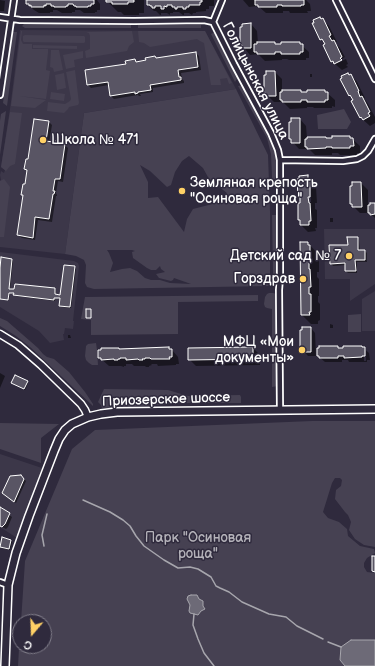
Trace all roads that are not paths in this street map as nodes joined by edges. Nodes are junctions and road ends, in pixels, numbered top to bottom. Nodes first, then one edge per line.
1 (14, 0) edge
2 (222, 0) edge
3 (336, 0) edge
4 (0, 17) edge
5 (11, 19) junction
6 (213, 22) junction
7 (375, 79) edge
8 (0, 95) edge
9 (375, 140) edge
10 (280, 160) junction
11 (0, 334) edge
12 (375, 409) edge
13 (280, 410) junction
14 (88, 417) junction
15 (0, 582) edge
16 (8, 585) junction
17 (5, 666) edge

1 - 5 street
2 - 6 street
3 - 7 street
4 - 5 street, Голицынская улица
5 - 6 street, Голицынская улица
5 - 8 street
6 - 10 street, Голицынская улица
9 - 10 street
10 - 13 street, Голицынская улица
11 - 14 main road
12 - 13 main road, Приозерское шоссе
13 - 14 main road, Приозерское шоссе
14 - 16 main road, Приозерское шоссе
15 - 16 street
16 - 17 main road, Приозерское шоссе

